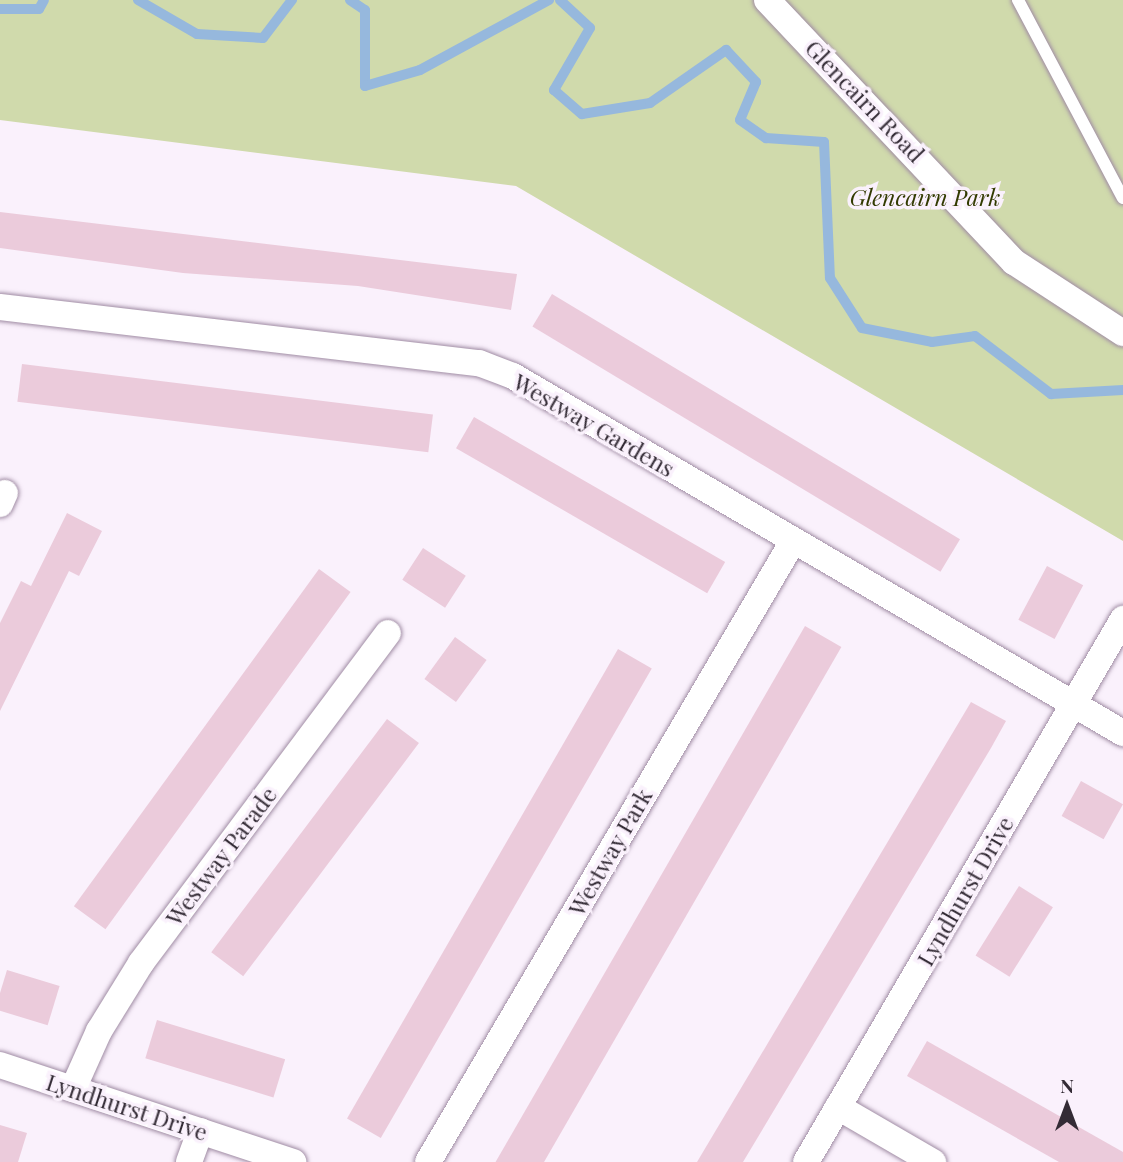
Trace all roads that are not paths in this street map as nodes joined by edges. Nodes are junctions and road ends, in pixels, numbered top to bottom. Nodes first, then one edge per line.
1 (767, 0) edge
2 (1018, 0) edge
3 (1123, 198) edge
4 (0, 307) edge
5 (1123, 333) edge
6 (793, 541) junction
7 (1123, 619) edge
8 (388, 634) dead end
9 (1073, 705) junction
10 (1123, 733) edge
11 (0, 1065) edge
12 (73, 1089) junction
13 (838, 1107) junction
14 (200, 1130) junction
15 (189, 1162) edge
16 (293, 1162) edge
17 (428, 1162) edge
18 (806, 1162) edge
19 (933, 1162) edge

1 - 5 street, Glencairn Road
2 - 3 lane
4 - 6 street, Westway Gardens
6 - 9 street, Westway Gardens
6 - 17 street, Westway Park
7 - 9 street, Lyndhurst Drive
8 - 12 street, Westway Parade
9 - 10 street, Westway Gardens
9 - 13 street, Lyndhurst Drive
11 - 12 street, Lyndhurst Drive
12 - 14 street, Lyndhurst Drive
13 - 18 street, Lyndhurst Drive
13 - 19 street
14 - 15 street
14 - 16 street, Lyndhurst Drive

